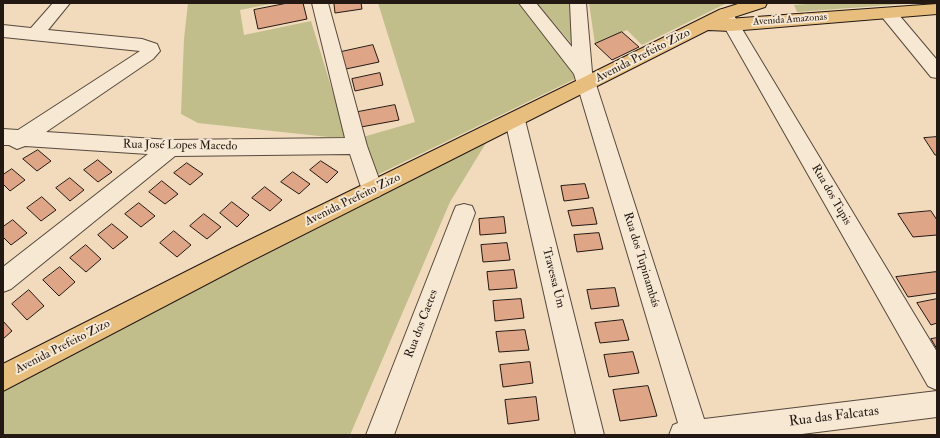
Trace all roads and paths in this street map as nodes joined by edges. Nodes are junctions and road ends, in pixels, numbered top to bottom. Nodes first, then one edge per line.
1 (62, 3) edge
2 (320, 3) edge
3 (526, 3) edge
4 (578, 3) edge
5 (759, 3) edge
6 (776, 3) edge
7 (937, 9) edge
8 (888, 13) junction
9 (728, 19) junction
10 (789, 20) junction
11 (703, 25) joint
12 (3, 31) edge
13 (35, 34) junction
14 (937, 72) edge
15 (585, 78) junction
16 (515, 120) junction
17 (12, 138) edge
18 (357, 146) junction
19 (171, 148) junction
20 (3, 150) edge
21 (372, 190) junction
22 (464, 213) dead end
23 (3, 281) edge
24 (937, 377) edge
25 (3, 378) edge
26 (937, 404) edge
27 (380, 435) edge
28 (590, 435) edge
29 (691, 435) edge

1 - 13 street
2 - 18 street
3 - 15 street
4 - 15 street
5 - 9 main road, Avenida Amazonas
6 - 10 main road
7 - 8 main road, Avenida Amazonas
8 - 10 main road, Avenida Amazonas
8 - 14 street
9 - 10 main road, Avenida Amazonas
9 - 11 main road, Avenida Amazonas
9 - 24 street, Rua dos Tupis
11 - 15 main road, Avenida Prefeito Zizo
12 - 13 street
13 - 17 street
15 - 16 main road, Avenida Prefeito Zizo
15 - 29 street, Rua dos Tupinambás
16 - 21 main road, Avenida Prefeito Zizo
16 - 28 street, Travessa Um
17 - 19 street, Rua José Lopes Macedo
17 - 20 street
18 - 19 street, Rua José Lopes Macedo
18 - 21 street
19 - 23 street
21 - 25 main road, Avenida Prefeito Zizo
22 - 27 street, Rua dos Caetes
26 - 29 street, Rua das Falcatas

